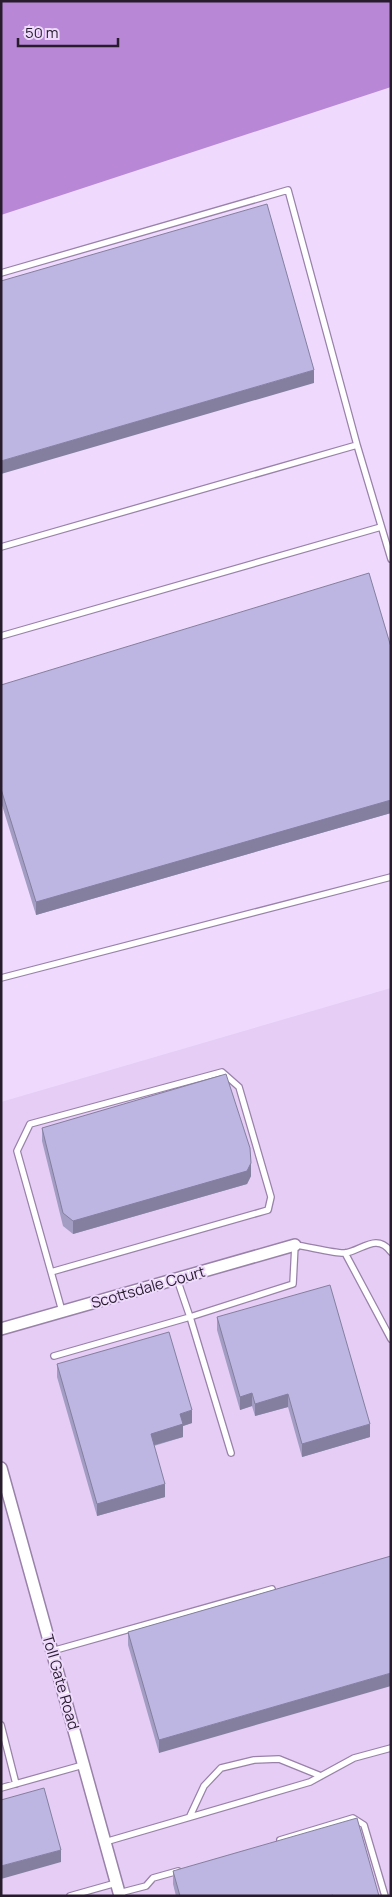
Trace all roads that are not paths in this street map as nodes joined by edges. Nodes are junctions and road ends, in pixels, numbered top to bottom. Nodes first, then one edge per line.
1 (1, 273) edge
2 (357, 445) junction
3 (382, 527) junction
4 (1, 547) edge
5 (391, 559) edge
6 (1, 636) edge
7 (391, 877) edge
8 (1, 978) edge
9 (295, 1245) junction
10 (391, 1252) edge
11 (345, 1253) junction
12 (51, 1272) junction
13 (177, 1279) junction
14 (62, 1312) junction
15 (190, 1317) junction
16 (1, 1329) edge
17 (391, 1338) edge
18 (54, 1356) dead end
19 (231, 1453) dead end
20 (1, 1468) edge
21 (272, 1589) edge
22 (52, 1651) junction
23 (1, 1724) edge
24 (391, 1748) edge
25 (84, 1765) junction
26 (321, 1776) junction
27 (16, 1784) junction
28 (1, 1788) edge
29 (190, 1816) junction
30 (276, 1841) edge
31 (105, 1842) junction
32 (181, 1870) edge
33 (118, 1891) edge
34 (70, 1896) edge
35 (385, 1896) edge

1 - 2 lane
2 - 3 lane
2 - 4 lane
3 - 5 lane
3 - 6 lane
7 - 8 lane
9 - 11 lane
9 - 13 street, Scottsdale Court
9 - 15 lane
10 - 11 lane
11 - 17 lane
12 - 12 lane
12 - 14 lane
13 - 14 street, Scottsdale Court
13 - 15 lane
14 - 16 street, Scottsdale Court
15 - 18 lane
15 - 19 lane
20 - 22 street, Toll Gate Road
21 - 22 lane
22 - 25 street, Toll Gate Road
23 - 27 lane
24 - 26 lane
25 - 27 lane
25 - 31 street, Toll Gate Road
26 - 29 lane
26 - 29 lane
27 - 28 lane
29 - 31 lane
30 - 35 lane
31 - 33 street, Toll Gate Road
32 - 33 lane
33 - 34 lane

